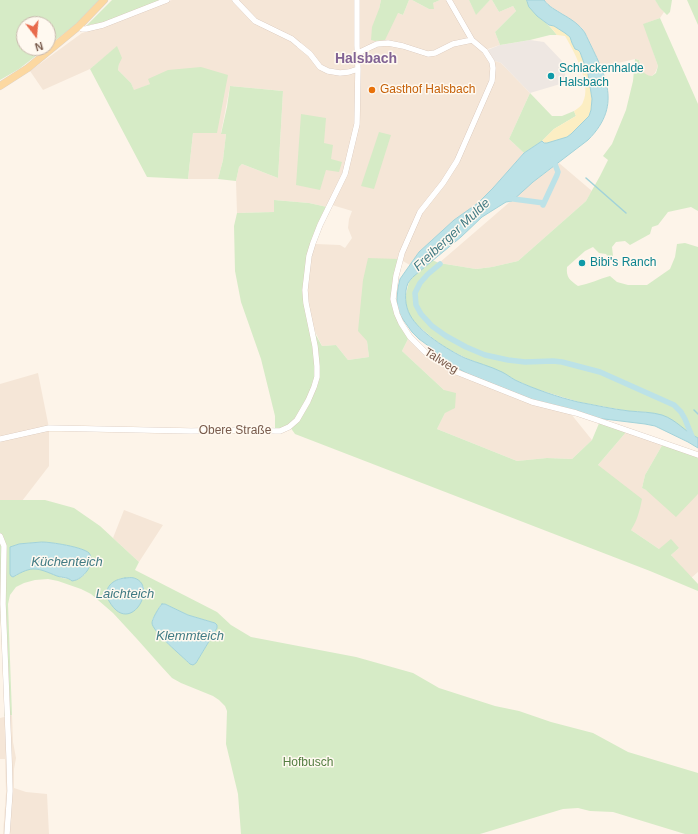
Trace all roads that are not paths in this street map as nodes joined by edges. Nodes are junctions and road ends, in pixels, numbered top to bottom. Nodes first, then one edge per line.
1 (104, 0) edge
2 (167, 0) edge
3 (235, 0) edge
4 (357, 0) edge
5 (449, 0) edge
6 (79, 26) junction
7 (472, 40) junction
8 (358, 53) junction
9 (358, 69) junction
10 (0, 86) edge
11 (0, 439) edge
12 (698, 455) edge
13 (0, 536) edge
14 (7, 834) edge

1 - 6 main road
2 - 6 street
3 - 9 street
4 - 8 street, Obere Straße
5 - 7 street, Talweg
6 - 10 main road
7 - 8 street
7 - 12 street, Talweg
8 - 9 street, Obere Straße
9 - 11 street, Obere Straße
13 - 14 street

